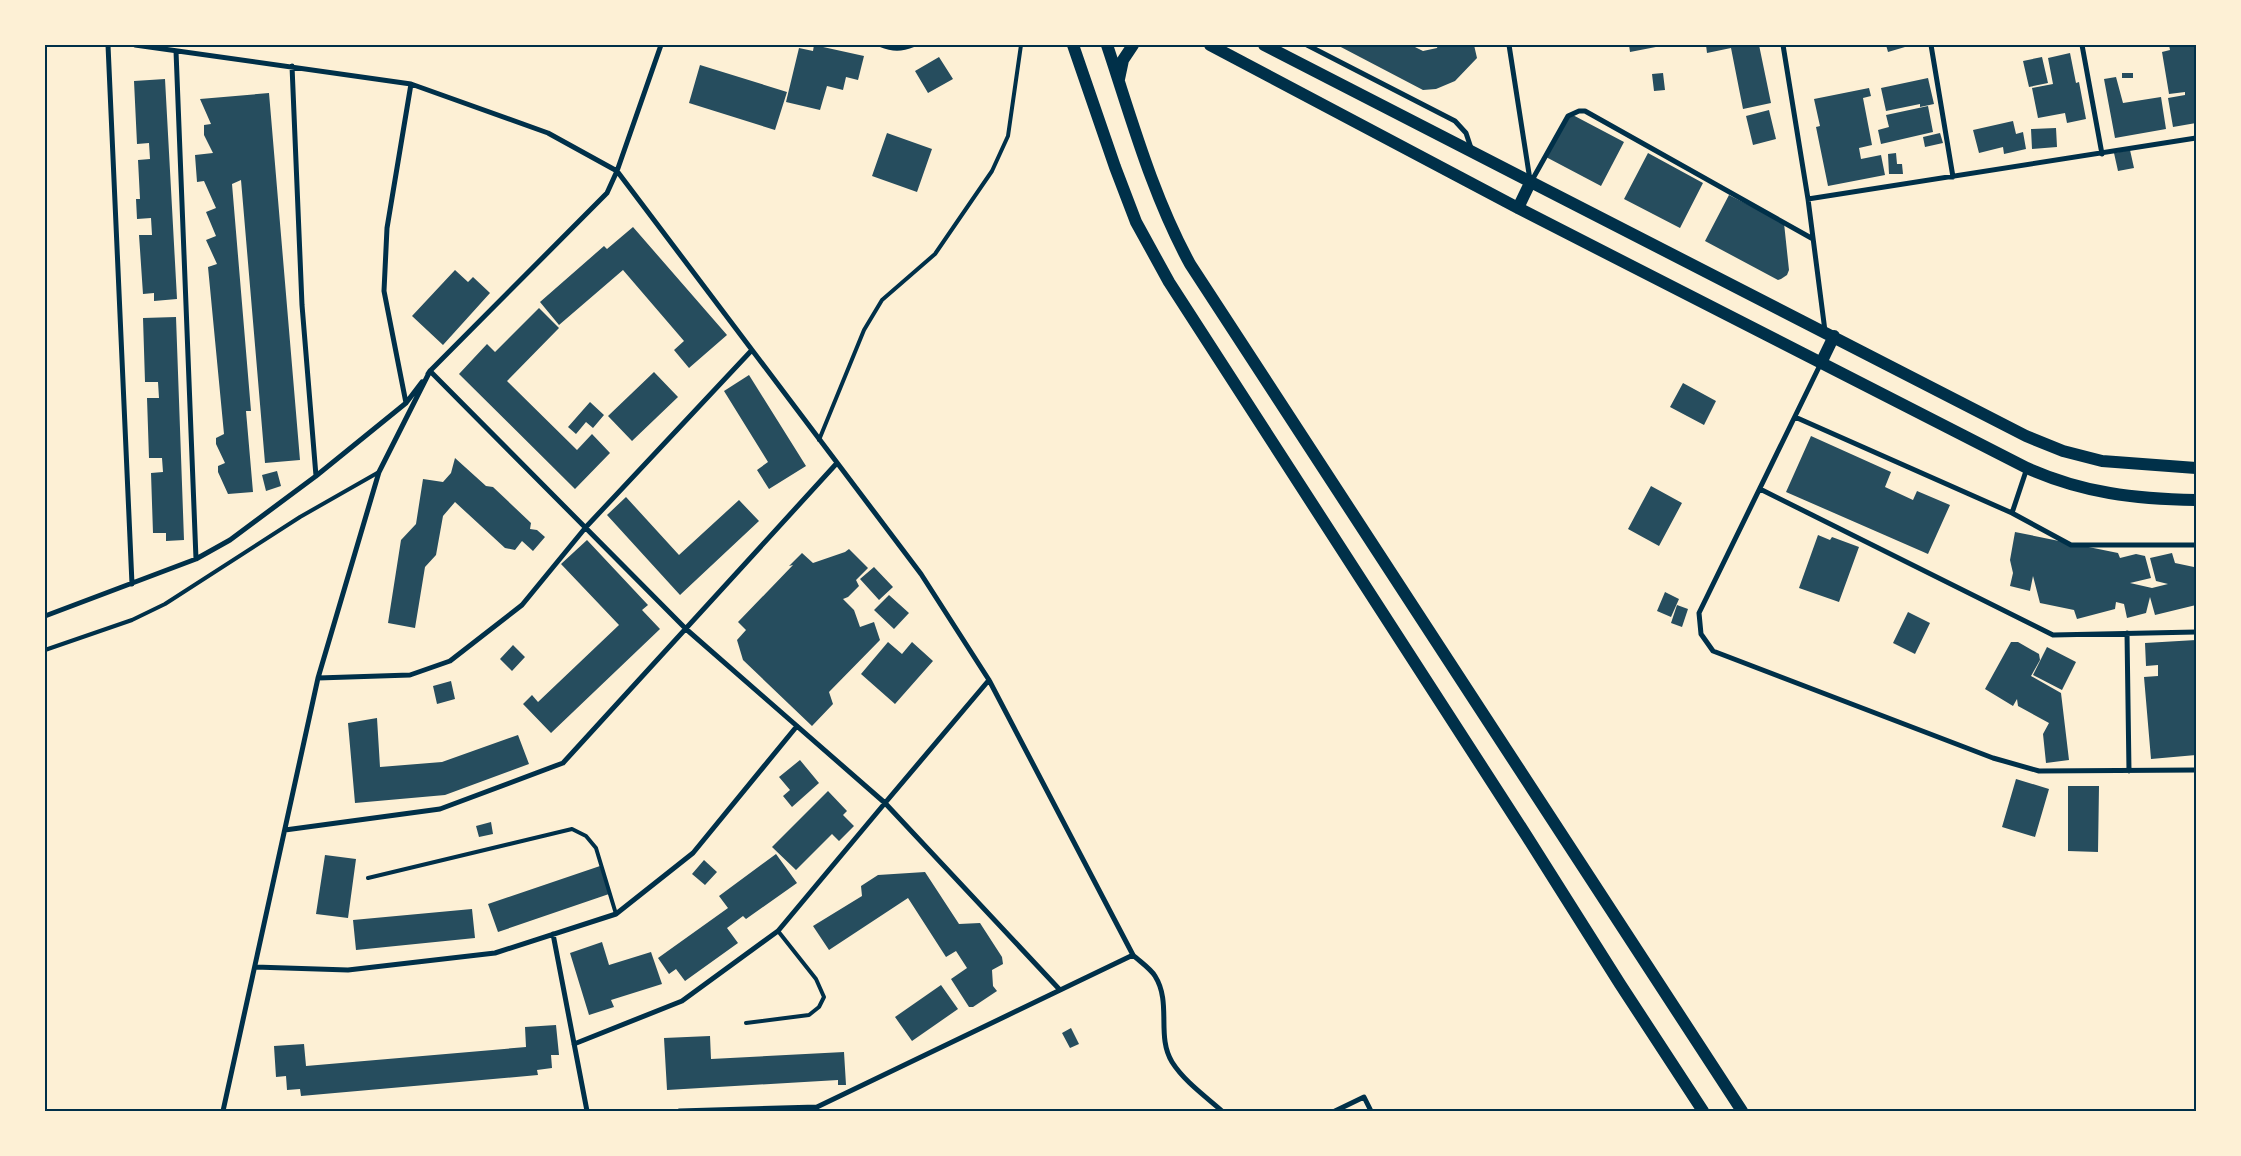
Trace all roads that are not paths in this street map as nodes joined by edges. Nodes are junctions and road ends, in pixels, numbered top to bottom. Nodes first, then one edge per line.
1 (108, 45) edge
2 (135, 45) edge
3 (661, 45) edge
4 (880, 45) edge
5 (914, 45) edge
6 (1021, 45) edge
7 (1073, 45) edge
8 (1107, 45) edge
9 (1133, 45) edge
10 (1210, 45) edge
11 (1264, 45) edge
12 (1307, 45) edge
13 (1509, 45) edge
14 (1783, 45) edge
15 (1932, 45) edge
16 (2082, 45) edge
17 (176, 51) junction
18 (292, 66) junction
19 (1119, 81) junction
20 (411, 84) junction
21 (2196, 138) edge
22 (1472, 151) junction
23 (2102, 154) junction
24 (617, 171) junction
25 (1953, 177) junction
26 (1530, 182) junction
27 (1808, 199) junction
28 (1518, 208) junction
29 (1813, 239) junction
30 (1830, 334) junction
31 (751, 351) junction
32 (1821, 364) junction
33 (430, 371) junction
34 (406, 403) junction
35 (1795, 416) junction
36 (819, 440) junction
37 (837, 464) junction
38 (2027, 468) junction
39 (2196, 468) edge
40 (379, 472) junction
41 (316, 476) junction
42 (1760, 489) junction
43 (2196, 500) edge
44 (2012, 513) junction
45 (586, 526) junction
46 (2196, 545) edge
47 (196, 559) junction
48 (132, 584) junction
49 (45, 616) edge
50 (686, 629) junction
51 (2196, 632) edge
52 (2127, 633) junction
53 (45, 650) edge
54 (318, 678) junction
55 (989, 680) junction
56 (797, 726) junction
57 (2129, 770) junction
58 (2196, 770) edge
59 (885, 803) junction
60 (285, 830) junction
61 (368, 878) dead end
62 (616, 914) junction
63 (778, 931) junction
64 (553, 934) junction
65 (1133, 955) junction
66 (255, 967) junction
67 (1060, 990) junction
68 (746, 1023) dead end
69 (574, 1044) junction
70 (223, 1111) edge
71 (587, 1111) edge
72 (679, 1111) edge
73 (1222, 1111) edge
74 (1335, 1111) edge
75 (1371, 1111) edge
76 (1704, 1111) edge
77 (1742, 1111) edge

1 - 48 street
2 - 17 street
3 - 24 street
4 - 5 lane
6 - 36 lane
7 - 76 main road
8 - 19 main road
9 - 19 main road
10 - 28 main road
11 - 22 main road
12 - 22 street
13 - 26 street
14 - 27 street
15 - 25 street
16 - 23 street
17 - 18 street
17 - 47 street
18 - 20 street
18 - 41 street
19 - 77 main road
20 - 24 street
20 - 34 street
21 - 23 street
22 - 26 main road
23 - 25 street
24 - 31 street
24 - 33 street
25 - 27 street
26 - 28 main road
26 - 29 street
26 - 30 main road
27 - 29 street
28 - 32 main road
29 - 30 street
30 - 32 main road
30 - 39 main road
31 - 36 street
31 - 45 street
32 - 35 street
32 - 38 main road
33 - 34 street
33 - 40 street
33 - 45 street
34 - 41 street
35 - 42 street
35 - 44 street
36 - 37 street
37 - 50 street
37 - 55 street
38 - 43 main road
38 - 44 street
40 - 53 lane
40 - 54 street
41 - 47 street
42 - 52 street
42 - 57 street
44 - 46 street
45 - 50 street
45 - 54 street
47 - 48 street
48 - 49 street
50 - 56 street
50 - 60 street
51 - 52 street
52 - 57 street
54 - 60 street
55 - 59 street
55 - 65 street
56 - 59 street
56 - 62 street
57 - 58 street
59 - 63 street
59 - 67 street
60 - 66 street
61 - 62 lane
62 - 64 street
63 - 68 lane
63 - 69 street
64 - 66 street
64 - 69 street
65 - 67 street
65 - 73 street
66 - 70 street
67 - 72 street
69 - 71 street
74 - 75 street

